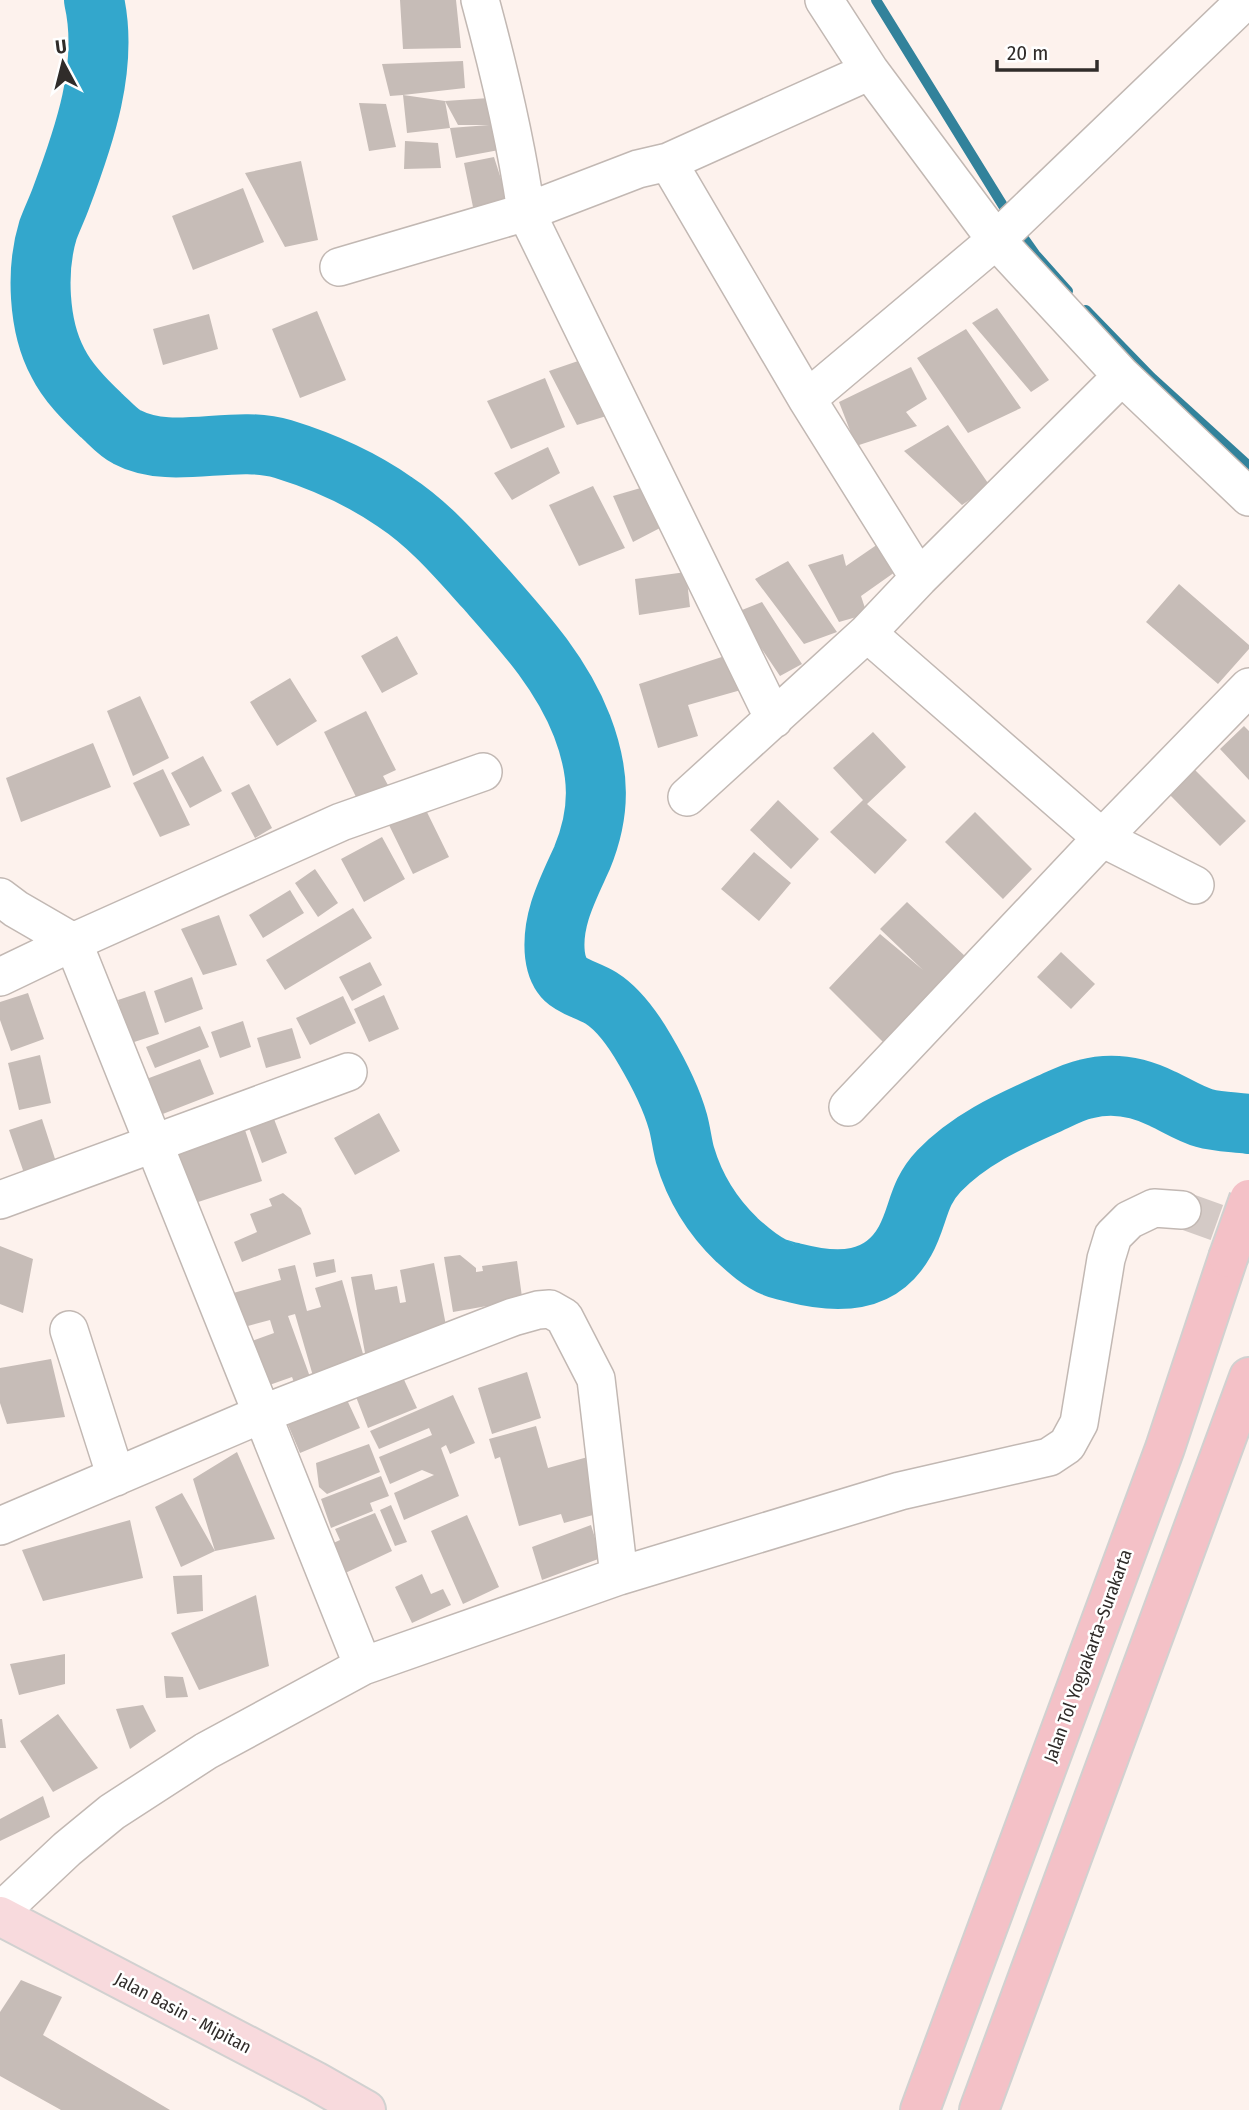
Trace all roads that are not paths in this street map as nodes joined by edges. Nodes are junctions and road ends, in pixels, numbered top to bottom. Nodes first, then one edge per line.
1 (480, 0) edge
2 (824, 0) edge
3 (1247, 0) edge
4 (870, 71) junction
5 (668, 162) junction
6 (526, 212) junction
7 (996, 240) junction
8 (339, 267) dead end
9 (1122, 376) junction
10 (807, 399) junction
11 (1249, 496) edge
12 (919, 578) junction
13 (867, 633) junction
14 (1249, 687) edge
15 (774, 719) junction
16 (483, 772) dead end
17 (687, 797) dead end
18 (1102, 838) junction
19 (1195, 885) dead end
20 (0, 897) edge
21 (73, 942) junction
22 (0, 978) edge
23 (348, 1072) dead end
24 (848, 1107) dead end
25 (155, 1143) junction
26 (1249, 1199) edge
27 (0, 1200) edge
28 (1182, 1210) tunnel mouth
29 (69, 1330) dead end
30 (1249, 1377) edge
31 (262, 1414) junction
32 (116, 1477) junction
33 (0, 1525) edge
34 (619, 1576) junction
35 (363, 1666) junction
36 (0, 1914) edge
37 (366, 2110) edge
38 (920, 2110) edge
39 (979, 2110) edge

1 - 6 street
2 - 4 street
3 - 7 street
4 - 5 street
4 - 7 street
5 - 6 street
5 - 10 street
6 - 8 street
6 - 15 street
7 - 9 street
7 - 10 street
9 - 11 street
9 - 12 street
10 - 12 street
12 - 13 street
13 - 15 street
13 - 18 street
14 - 18 street
15 - 17 street
16 - 21 street
18 - 19 street
18 - 24 street
20 - 21 street
21 - 22 street
21 - 25 street
23 - 25 street
25 - 27 street
25 - 31 street
26 - 38 highway, Jalan Tol Yogyakarta–Surakarta, bridge
28 - 34 street
29 - 32 street
30 - 39 highway
31 - 32 street
31 - 34 street
31 - 35 street
32 - 33 street
34 - 35 street
35 - 36 street
36 - 37 main road, Jalan Basin - Mipitan

